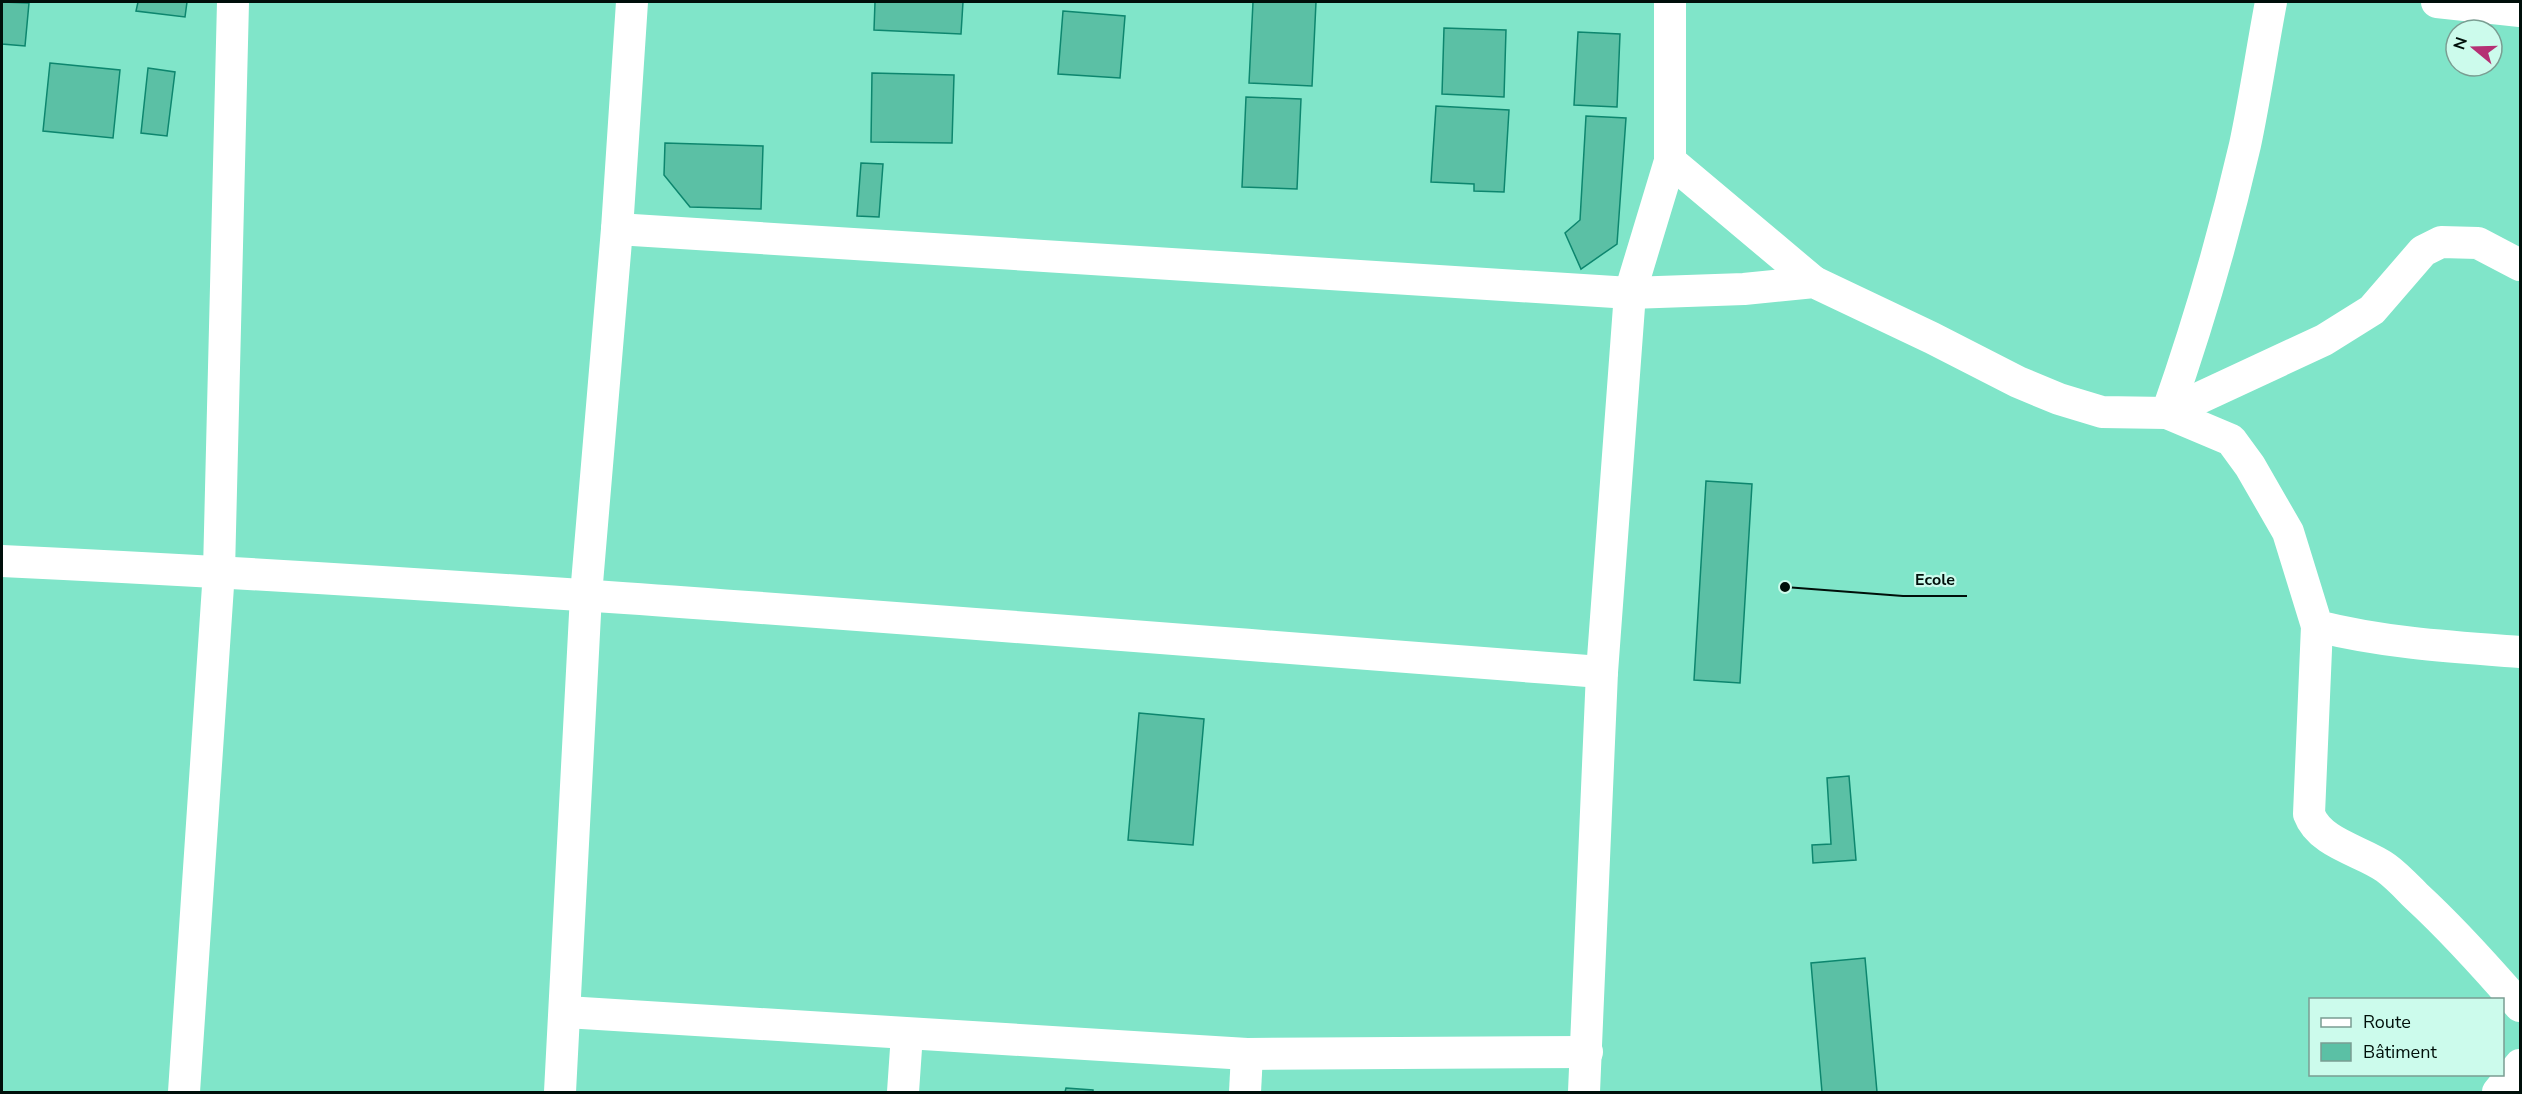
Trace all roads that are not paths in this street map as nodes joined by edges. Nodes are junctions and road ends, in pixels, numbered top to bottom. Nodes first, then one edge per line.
1 (233, 2) edge
2 (632, 2) edge
3 (1670, 2) edge
4 (2271, 2) edge
5 (2437, 2) edge
6 (2520, 10) edge
7 (1670, 161) junction
8 (616, 229) junction
9 (2520, 265) edge
10 (1814, 282) junction
11 (1630, 293) junction
12 (2167, 413) junction
13 (2, 561) edge
14 (219, 571) junction
15 (586, 595) junction
16 (2317, 626) junction
17 (2520, 652) edge
18 (1602, 672) junction
19 (2520, 1006) edge
20 (566, 1012) junction
21 (907, 1034) junction
22 (1587, 1052) junction
23 (1247, 1054) junction
24 (2520, 1065) edge
25 (184, 1092) edge
26 (560, 1092) edge
27 (903, 1092) edge
28 (1245, 1092) edge
29 (1584, 1092) edge
30 (2498, 1092) edge

1 - 14 street
2 - 8 street
3 - 7 street
4 - 12 street
5 - 6 street
7 - 10 street
7 - 11 street
8 - 11 street
8 - 15 street
9 - 12 street
10 - 11 street
10 - 12 street
11 - 18 street
12 - 16 street
13 - 14 street
14 - 15 street
14 - 25 street
15 - 18 street
15 - 20 street
16 - 17 street
16 - 19 street
18 - 22 street
20 - 21 street
20 - 26 street
21 - 23 street
21 - 27 street
22 - 23 street
22 - 29 street
23 - 28 street
24 - 30 street

